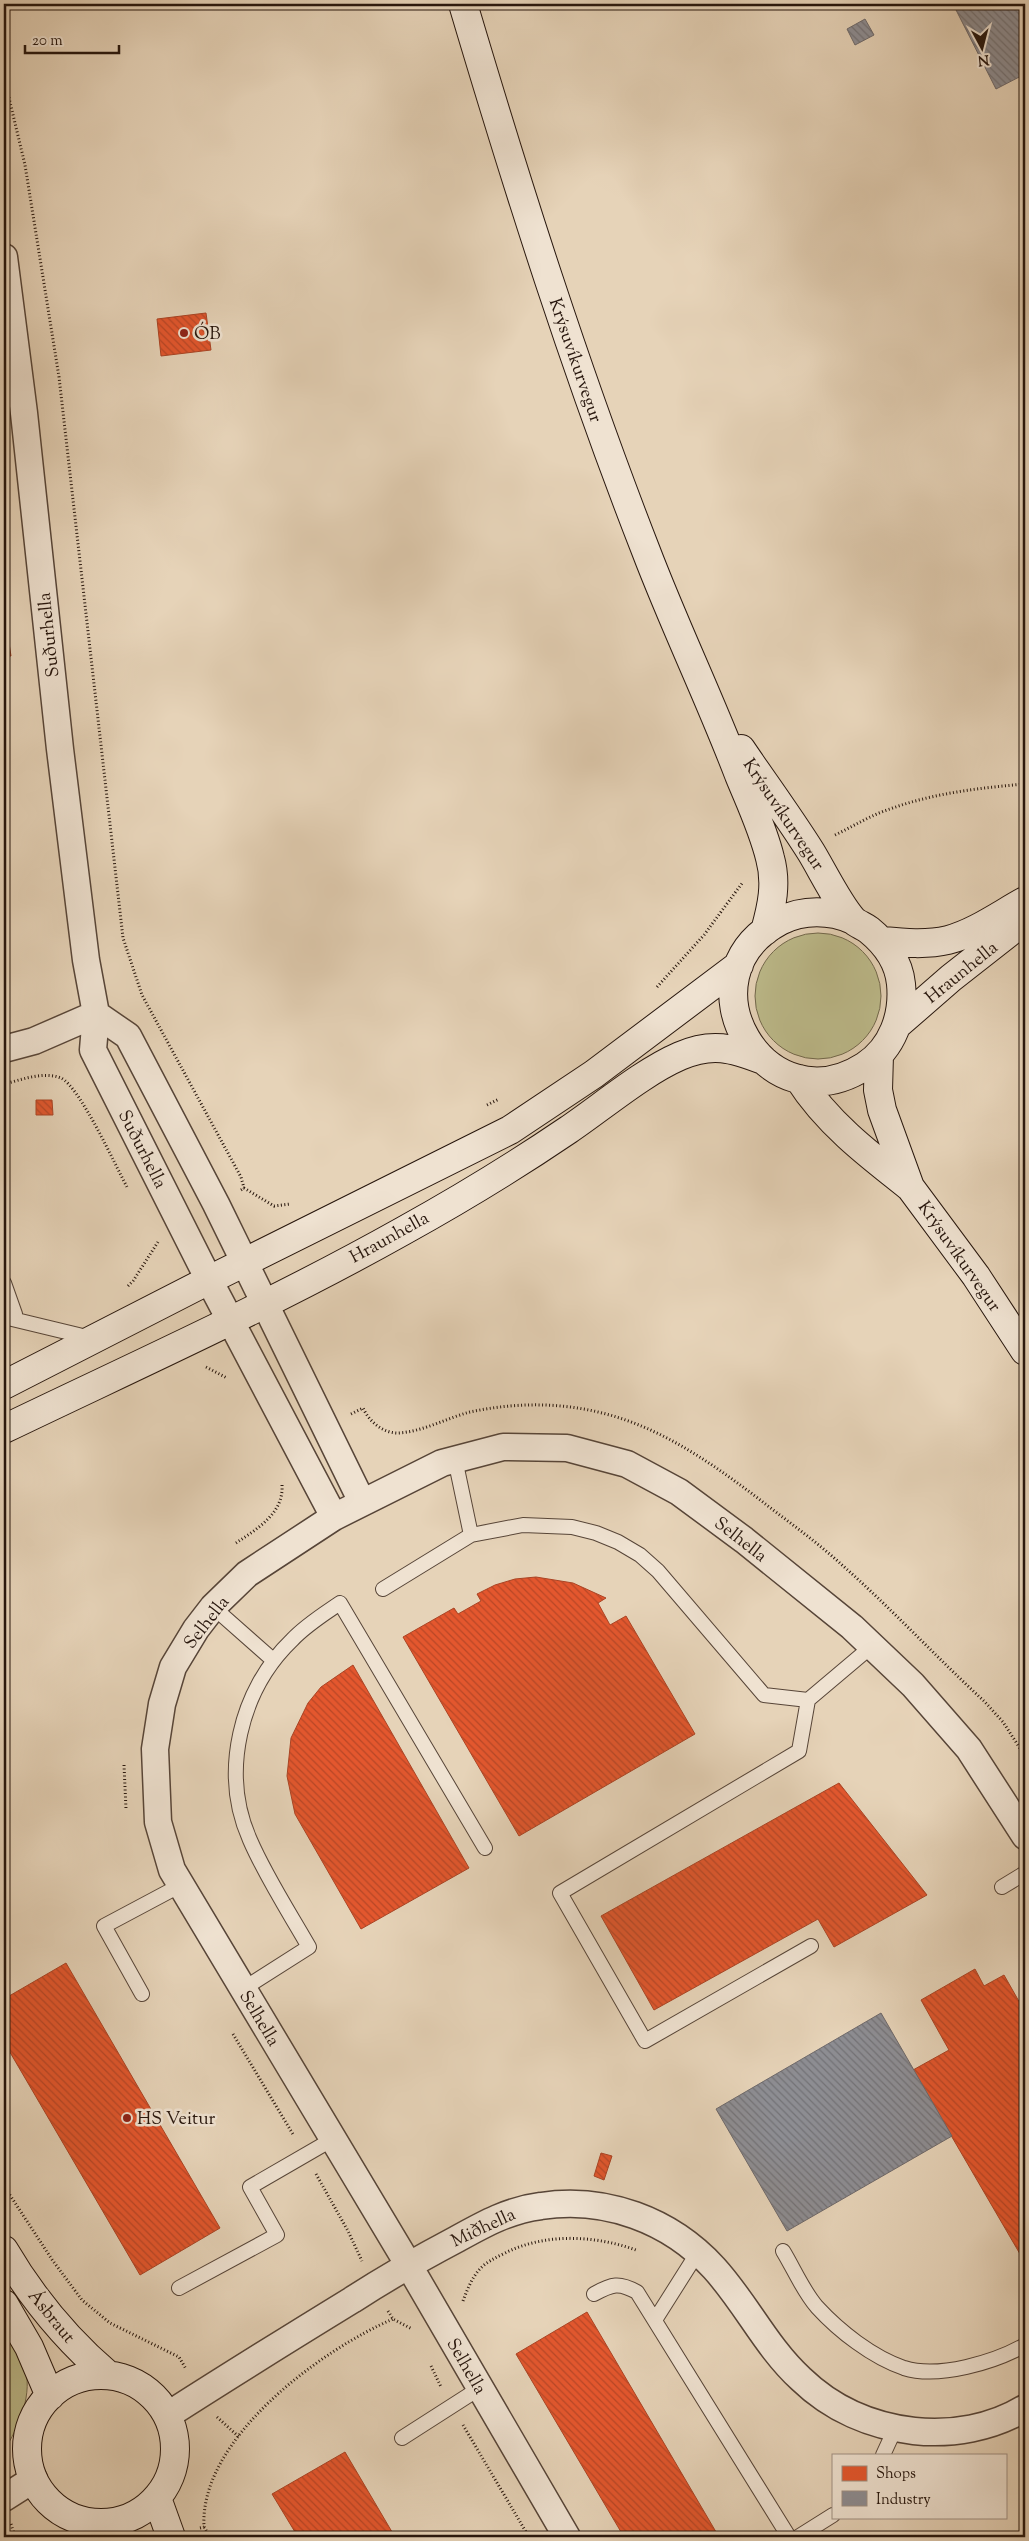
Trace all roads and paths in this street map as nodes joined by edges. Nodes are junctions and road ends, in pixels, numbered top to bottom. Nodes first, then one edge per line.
1 (464, 4) edge
2 (4, 76) edge
3 (4, 256) edge
4 (713, 708) junction
5 (1025, 784) edge
6 (808, 848) junction
7 (772, 865) junction
8 (1025, 901) edge
9 (854, 920) junction
10 (1025, 920) edge
11 (766, 931) junction
12 (882, 941) junction
13 (739, 965) junction
14 (654, 989) dead end
15 (96, 1014) junction
16 (897, 1025) junction
17 (4, 1049) edge
18 (879, 1055) junction
19 (763, 1060) junction
20 (799, 1079) junction
21 (4, 1084) edge
22 (502, 1097) dead end
23 (485, 1106) dead end
24 (910, 1187) junction
25 (244, 1188) junction
26 (130, 1193) dead end
27 (296, 1203) dead end
28 (216, 1204) junction
29 (181, 1224) junction
30 (152, 1235) dead end
31 (156, 1243) junction
32 (245, 1262) junction
33 (209, 1280) junction
34 (4, 1283) edge
35 (122, 1290) dead end
36 (265, 1303) junction
37 (230, 1321) junction
38 (94, 1339) junction
39 (1025, 1351) edge
40 (4, 1385) edge
41 (4, 1429) edge
42 (455, 1459) junction
43 (362, 1502) junction
44 (334, 1517) junction
45 (471, 1535) junction
46 (384, 1589) dead end
47 (213, 1607) junction
48 (872, 1646) junction
49 (273, 1660) junction
50 (808, 1700) junction
51 (1025, 1836) edge
52 (485, 1848) dead end
53 (1025, 1873) edge
54 (181, 1885) junction
55 (1002, 1887) dead end
56 (811, 1946) dead end
57 (242, 1989) junction
58 (142, 1994) dead end
59 (333, 2139) junction
60 (4, 2186) edge
61 (4, 2250) edge
62 (783, 2251) dead end
63 (698, 2252) junction
64 (408, 2264) junction
65 (179, 2288) dead end
66 (594, 2294) dead end
67 (4, 2304) edge
68 (393, 2319) dead end
69 (655, 2320) junction
70 (1025, 2345) edge
71 (108, 2375) junction
72 (480, 2388) junction
73 (199, 2395) junction
74 (50, 2396) junction
75 (1025, 2408) edge
76 (168, 2415) junction
77 (895, 2428) junction
78 (239, 2437) junction
79 (402, 2438) dead end
80 (883, 2454) edge
81 (34, 2479) junction
82 (4, 2498) edge
83 (157, 2498) junction
84 (832, 2516) edge
85 (204, 2527) junction
86 (105, 2530) edge
87 (171, 2536) edge
88 (210, 2537) edge
89 (567, 2537) edge
90 (789, 2537) edge
91 (798, 2537) edge

1 - 4 street, Krýsuvíkurvegur
2 - 25 path
3 - 15 street, Suðurhella
4 - 6 street, Krýsuvíkurvegur
4 - 7 street, Krýsuvíkurvegur
5 - 6 path
6 - 9 street, Krýsuvíkurvegur
7 - 11 street, Krýsuvíkurvegur
7 - 14 path
8 - 12 street, Hraunhella
9 - 11 street
9 - 12 street
10 - 16 street, Hraunhella
11 - 13 street
12 - 16 street
13 - 19 street
13 - 32 street
15 - 17 street
15 - 28 street
15 - 29 street, Suðurhella
16 - 18 street
18 - 20 street
18 - 24 street, Krýsuvíkurvegur
19 - 20 street
19 - 36 street, Hraunhella
20 - 24 street, Krýsuvíkurvegur
21 - 26 path
22 - 23 path
24 - 39 street, Krýsuvíkurvegur
25 - 27 path
25 - 28 path
28 - 32 street
29 - 31 path
29 - 33 street, Suðurhella
30 - 31 path
31 - 35 path
32 - 33 street
32 - 36 street
33 - 37 street
33 - 38 street
34 - 38 lane
36 - 37 street, Hraunhella
36 - 43 street
37 - 41 street, Hraunhella
37 - 44 street
38 - 40 street
42 - 43 street, Selhella
42 - 45 lane
42 - 48 street, Selhella
43 - 44 street, Selhella
44 - 47 street, Selhella
45 - 46 lane
45 - 50 lane
47 - 49 lane
47 - 54 street, Selhella
48 - 50 lane
48 - 51 street, Selhella
49 - 52 lane
49 - 57 lane
50 - 56 lane
53 - 55 lane
54 - 57 street, Selhella
54 - 58 lane
57 - 59 street, Selhella
59 - 64 street, Selhella
59 - 65 lane
60 - 73 path
61 - 71 street, Ásbraut
62 - 70 lane
63 - 64 street, Miðhella
63 - 69 lane
63 - 77 street, Miðhella
64 - 72 street, Selhella
64 - 73 street, Miðhella
66 - 69 lane
67 - 74 street, Ásbraut
68 - 78 path
69 - 90 lane
71 - 74 street
71 - 76 street
72 - 79 lane
72 - 89 street, Selhella
73 - 76 street, Miðhella
73 - 78 path
74 - 81 street
75 - 77 street, Miðhella
76 - 83 street
77 - 80 lane
78 - 85 path
81 - 82 street
81 - 86 street
83 - 86 street
83 - 87 street
84 - 91 lane
85 - 87 path
85 - 88 path

